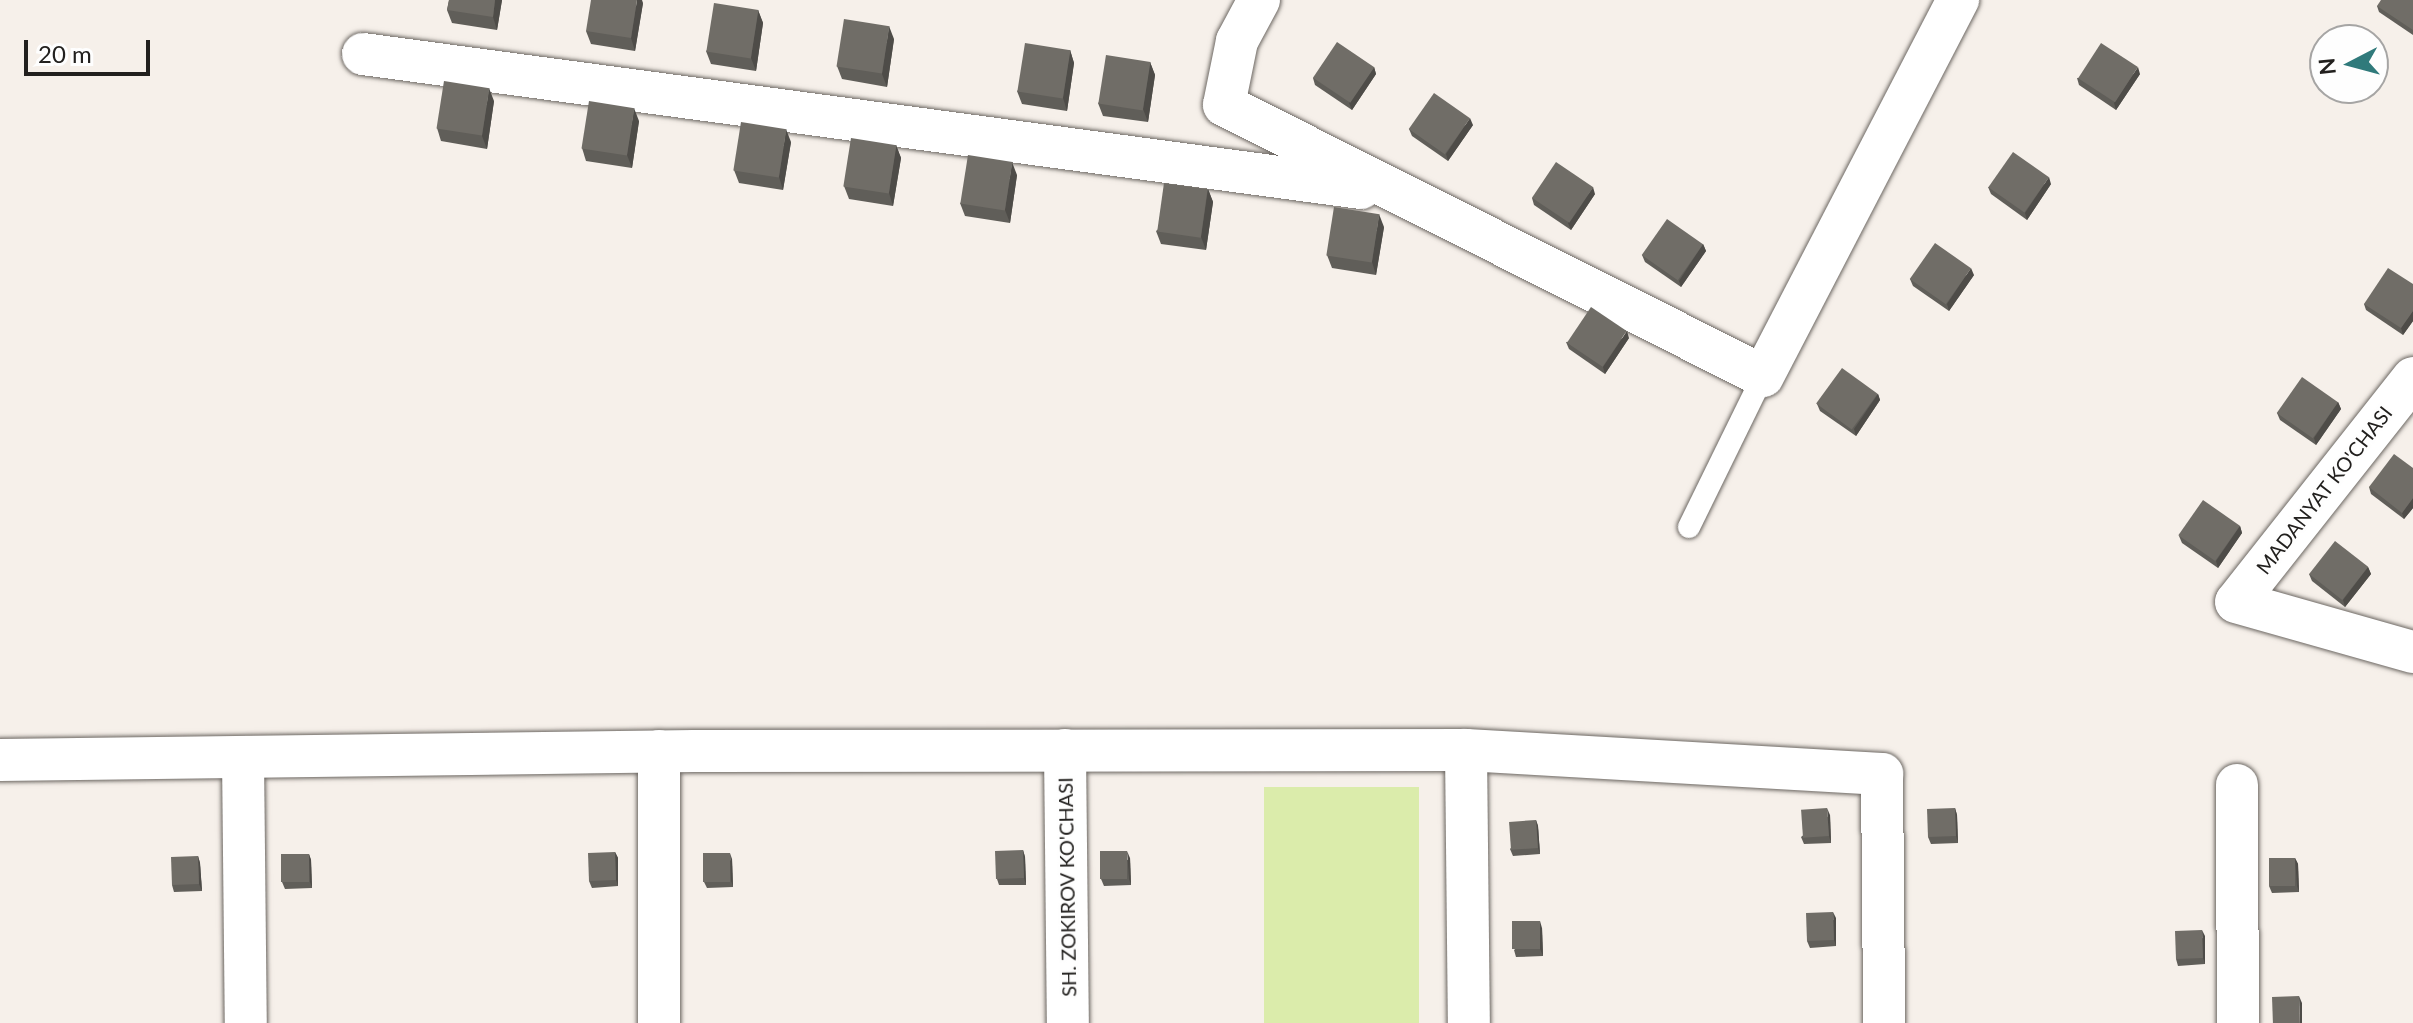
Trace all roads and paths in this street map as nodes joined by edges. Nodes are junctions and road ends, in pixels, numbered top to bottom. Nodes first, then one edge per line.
1 (1259, 0) edge
2 (1958, 0) edge
3 (363, 54) dead end
4 (1394, 192) junction
5 (1763, 376) junction
6 (2413, 378) edge
7 (1689, 527) dead end
8 (2413, 652) edge
9 (1065, 750) junction
10 (1466, 750) junction
11 (659, 751) junction
12 (243, 757) junction
13 (0, 760) edge
14 (2237, 785) dead end
15 (246, 1023) edge
16 (659, 1023) edge
17 (1068, 1023) edge
18 (1469, 1023) edge
19 (1884, 1023) edge
20 (2238, 1023) edge

1 - 4 street
2 - 5 street
3 - 4 street
4 - 5 street
5 - 7 lane
6 - 8 street, MADANYAT KO'CHASI
9 - 10 street
9 - 11 street
9 - 17 street, SH. ZOKIROV KO'CHASI
10 - 18 street
10 - 19 street
11 - 12 street
11 - 16 street
12 - 13 street
12 - 15 street
14 - 20 street

